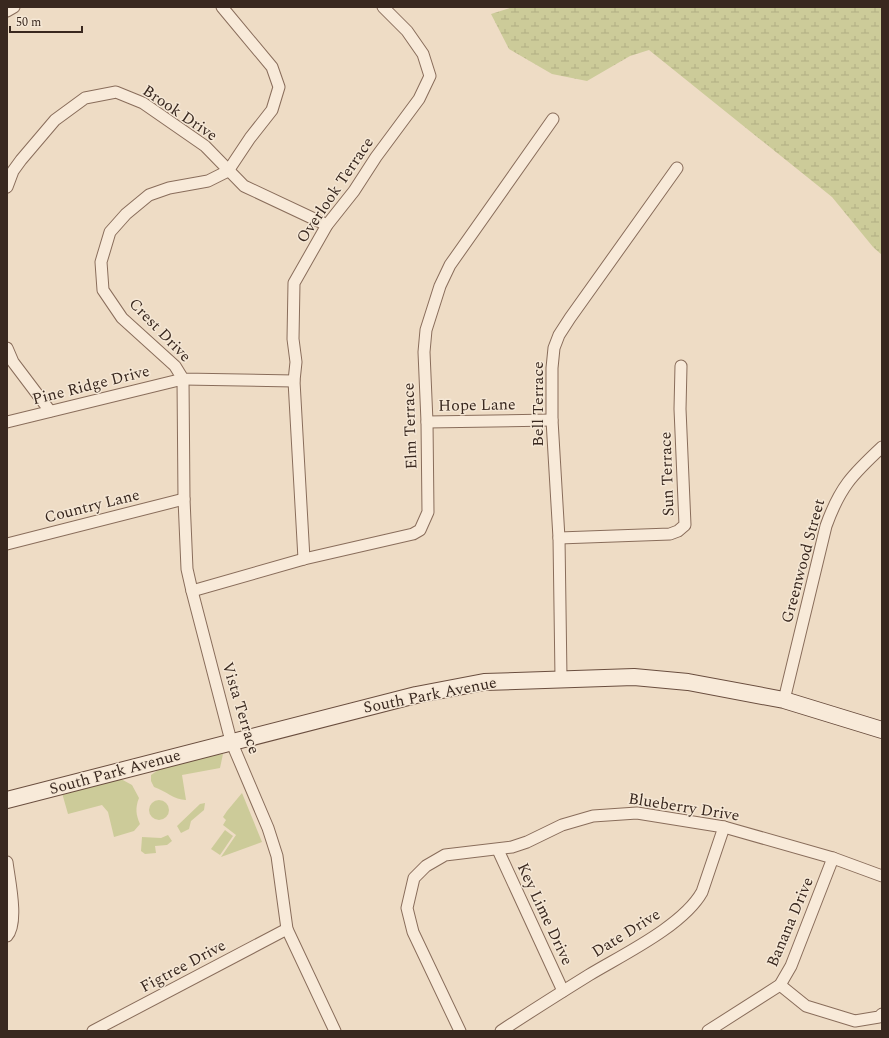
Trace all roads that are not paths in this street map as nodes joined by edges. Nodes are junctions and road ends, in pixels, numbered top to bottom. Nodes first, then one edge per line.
1 (14, 7) edge
2 (222, 7) edge
3 (383, 7) edge
4 (7, 11) edge
5 (553, 119) dead end
6 (677, 168) dead end
7 (10, 169) edge
8 (228, 171) junction
9 (7, 187) edge
10 (327, 225) junction
11 (7, 348) edge
12 (681, 366) dead end
13 (183, 379) junction
14 (294, 380) junction
15 (50, 412) junction
16 (552, 420) junction
17 (7, 422) edge
18 (427, 422) junction
19 (882, 447) edge
20 (184, 499) junction
21 (559, 538) junction
22 (7, 544) edge
23 (304, 559) junction
24 (192, 591) junction
25 (561, 678) junction
26 (784, 700) junction
27 (882, 730) edge
28 (231, 741) junction
29 (7, 800) edge
30 (724, 827) junction
31 (498, 850) junction
32 (833, 858) junction
33 (7, 862) edge
34 (882, 876) edge
35 (287, 929) junction
36 (7, 936) edge
37 (780, 985) junction
38 (563, 991) junction
39 (882, 1014) edge
40 (93, 1031) edge
41 (334, 1031) edge
42 (460, 1031) edge
43 (501, 1031) edge
44 (708, 1031) edge

1 - 4 street
2 - 8 street
3 - 10 street, Overlook Terrace
5 - 18 street, Elm Terrace
6 - 16 street, Bell Terrace
7 - 8 street, Brook Drive
7 - 9 street, Brook Drive
8 - 10 street
8 - 13 street, Crest Drive
10 - 14 street, Overlook Terrace
11 - 15 street
12 - 21 street, Sun Terrace
13 - 14 street, Crest Drive
13 - 15 street, Pine Ridge Drive
13 - 20 street, Vista Terrace
14 - 23 street, Overlook Terrace
15 - 17 street, Pine Ridge Drive
16 - 18 street, Hope Lane
16 - 21 street, Bell Terrace
18 - 23 street, Elm Terrace
19 - 26 street, Greenwood Street
20 - 22 street, Country Lane
20 - 24 street, Vista Terrace
21 - 25 street, Bell Terrace
23 - 24 street, Elm Terrace
24 - 28 street, Vista Terrace
25 - 26 street, South Park Avenue
25 - 28 street, South Park Avenue
26 - 27 street, South Park Avenue
28 - 29 street, South Park Avenue
28 - 35 street, Vista Terrace
30 - 31 street, Blueberry Drive
30 - 32 street, Blueberry Drive
30 - 38 street, Date Drive
31 - 38 street, Key Lime Drive
31 - 42 street, Blueberry Drive
32 - 34 street, Blueberry Drive
32 - 37 street, Banana Drive
33 - 36 street
35 - 40 street, Figtree Drive
35 - 41 street, Vista Terrace
37 - 39 street
37 - 44 street, Banana Drive
38 - 43 street, Date Drive

